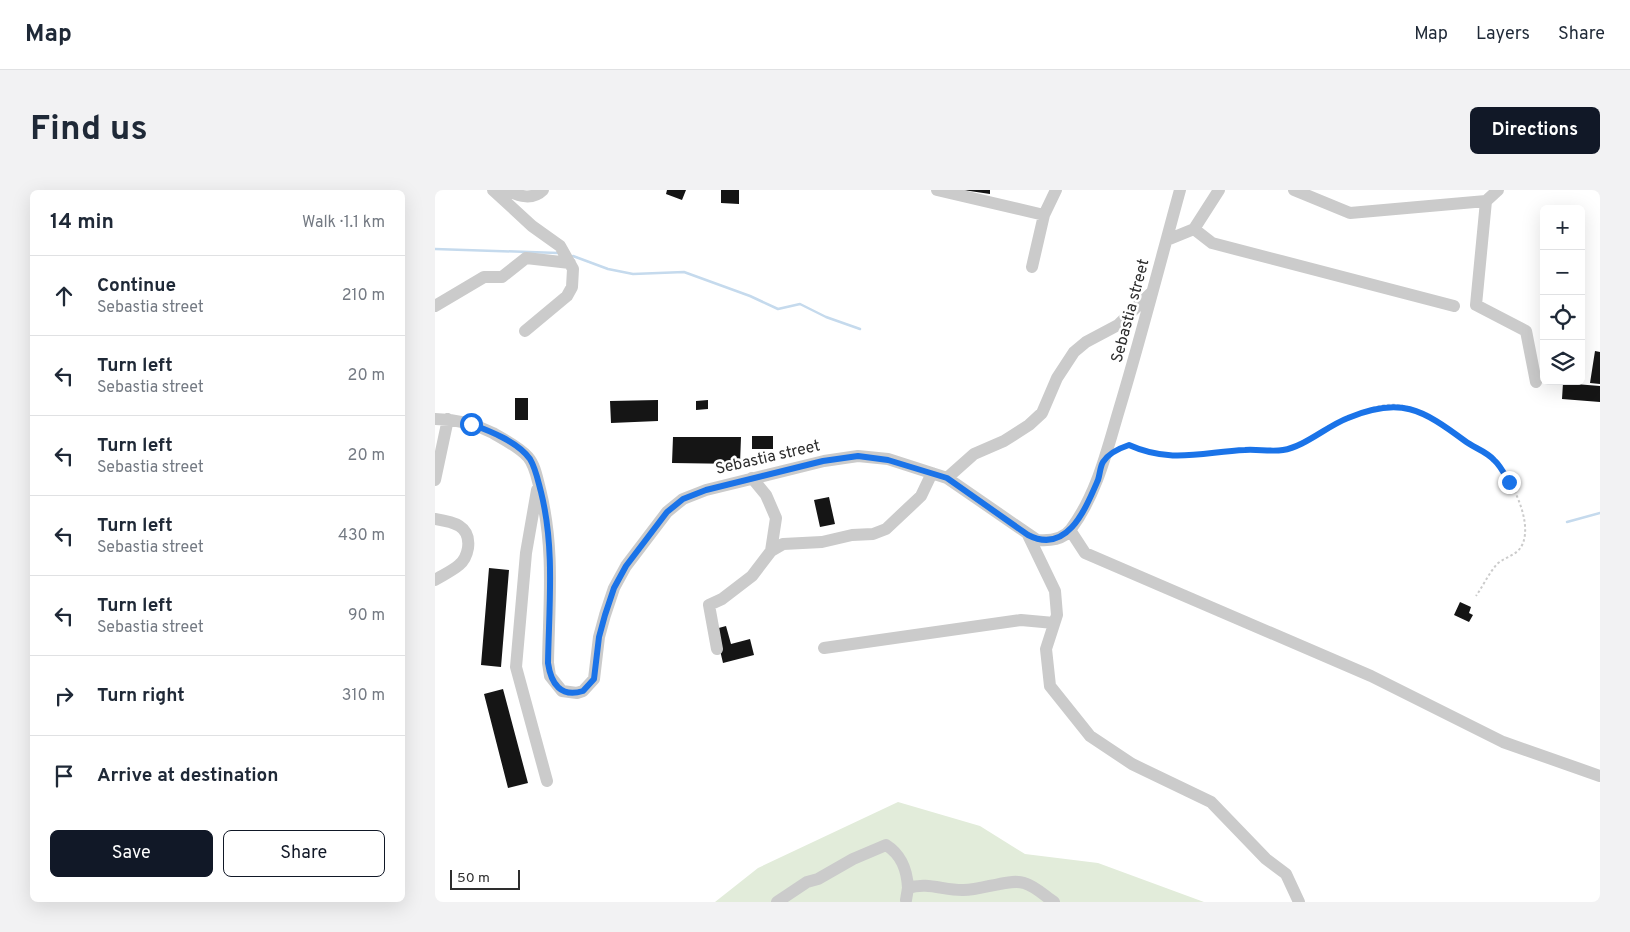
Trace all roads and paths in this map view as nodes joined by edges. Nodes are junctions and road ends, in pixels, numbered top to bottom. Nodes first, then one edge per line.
1 (493, 190) edge
2 (508, 190) edge
3 (543, 190) edge
4 (937, 190) edge
5 (1056, 190) edge
6 (1180, 190) edge
7 (1219, 190) edge
8 (1294, 190) edge
9 (1498, 190) edge
10 (1486, 201) junction
11 (1044, 214) junction
12 (1194, 229) junction
13 (1167, 240) junction
14 (570, 263) junction
15 (1032, 267) dead end
16 (1153, 290) junction
17 (435, 306) edge
18 (1454, 306) dead end
19 (525, 331) dead end
20 (1536, 382) dead end
21 (435, 419) edge
22 (448, 419) junction
23 (1103, 461) junction
24 (932, 473) junction
25 (752, 478) junction
26 (947, 478) junction
27 (435, 480) edge
28 (539, 483) junction
29 (435, 518) edge
30 (1070, 530) junction
31 (1028, 535) junction
32 (771, 551) junction
33 (435, 580) edge
34 (1476, 596) dead end
35 (1055, 622) junction
36 (824, 648) dead end
37 (717, 649) dead end
38 (1600, 776) edge
39 (547, 781) dead end
40 (906, 898) edge
41 (783, 900) edge
42 (1053, 902) edge
43 (1299, 902) edge

1 - 14 street
2 - 3 street
4 - 11 street
5 - 11 street
6 - 13 street, Sebastia street
7 - 12 street
8 - 10 street
9 - 10 street
10 - 20 street
11 - 15 street
12 - 13 street
12 - 18 street
13 - 16 street, Sebastia street
14 - 17 street
14 - 19 street
16 - 23 street, Sebastia street
16 - 26 street
21 - 22 street, Sebastia street
22 - 27 street
22 - 28 street, Sebastia street
23 - 30 street, Sebastia street
23 - 34 path
24 - 25 street, Sebastia street
24 - 26 street, Sebastia street
24 - 32 street
25 - 28 street, Sebastia street
25 - 32 street
26 - 31 street, Sebastia street
28 - 39 street
29 - 33 street
30 - 31 street, Sebastia street
30 - 38 street
31 - 35 street
32 - 37 street
35 - 36 street
35 - 43 street
40 - 41 street
40 - 42 street

